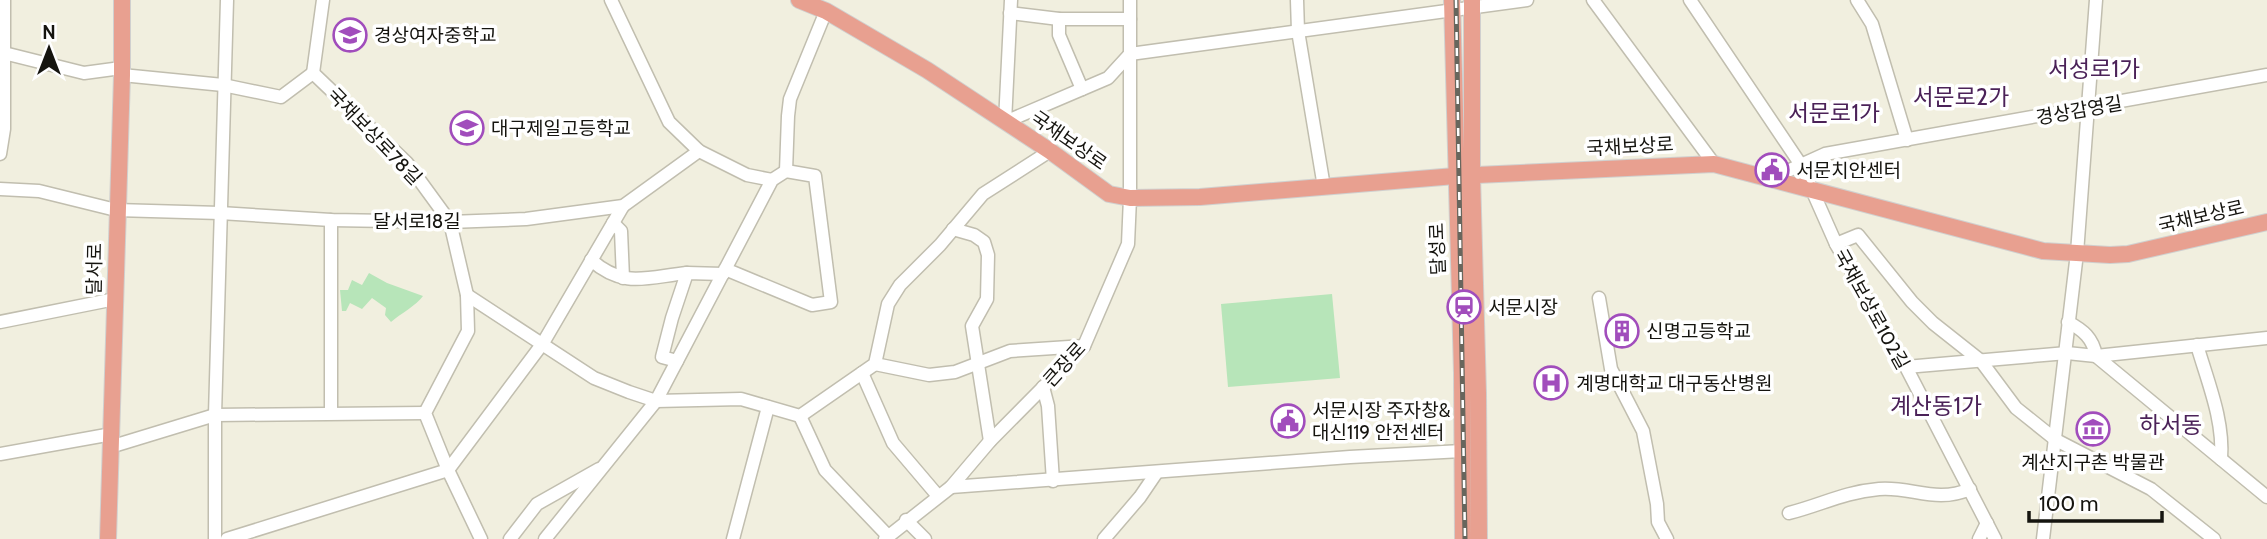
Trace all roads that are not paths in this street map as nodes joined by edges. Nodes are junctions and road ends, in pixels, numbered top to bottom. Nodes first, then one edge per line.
1 (4, 0) edge
2 (122, 0) edge
3 (227, 0) edge
4 (323, 0) edge
5 (611, 0) edge
6 (799, 0) edge
7 (1130, 0) edge
8 (1297, 0) edge
9 (1527, 0) edge
10 (1593, 0) edge
11 (1690, 0) edge
12 (1857, 0) edge
13 (2096, 0) edge
14 (1472, 4) edge
15 (1011, 6) edge
16 (1452, 6) edge
17 (826, 12) junction
18 (1059, 19) junction
19 (1129, 19) junction
20 (1298, 31) junction
21 (2, 52) edge
22 (1130, 54) junction
23 (121, 72) junction
24 (313, 73) junction
25 (2267, 75) edge
26 (223, 85) junction
27 (1082, 89) junction
28 (2086, 109) junction
29 (1005, 121) junction
30 (1907, 140) junction
31 (699, 151) junction
32 (1050, 151) junction
33 (0, 154) edge
34 (1714, 164) junction
35 (1801, 165) junction
36 (786, 171) junction
37 (1463, 175) junction
38 (1772, 178) junction
39 (772, 180) junction
40 (1324, 187) junction
41 (1811, 188) junction
42 (0, 189) edge
43 (1130, 198) junction
44 (623, 206) junction
45 (116, 210) junction
46 (220, 213) junction
47 (331, 220) junction
48 (450, 222) junction
49 (2267, 222) edge
50 (613, 223) junction
51 (953, 229) junction
52 (1836, 244) junction
53 (2077, 253) junction
54 (591, 260) junction
55 (724, 272) junction
56 (687, 273) junction
57 (623, 278) junction
58 (467, 295) junction
59 (1599, 298) dead end
60 (115, 299) junction
61 (0, 322) edge
62 (2067, 322) junction
63 (2267, 338) edge
64 (543, 343) junction
65 (2197, 345) junction
66 (1084, 346) junction
67 (2067, 353) junction
68 (2096, 356) junction
69 (677, 361) junction
70 (1981, 361) junction
71 (978, 363) junction
72 (875, 364) junction
73 (1906, 367) junction
74 (862, 373) junction
75 (1043, 387) junction
76 (656, 401) junction
77 (768, 407) junction
78 (331, 413) junction
79 (425, 413) junction
80 (215, 415) junction
81 (800, 416) junction
82 (111, 440) junction
83 (2056, 440) junction
84 (990, 441) junction
85 (1462, 451) junction
86 (0, 454) edge
87 (2221, 459) junction
88 (604, 467) junction
89 (449, 470) junction
90 (1157, 472) junction
91 (1053, 481) junction
92 (950, 487) junction
93 (1970, 489) junction
94 (938, 496) junction
95 (2267, 497) edge
96 (1789, 513) dead end
97 (906, 520) junction
98 (1987, 523) junction
99 (886, 538) edge
100 (108, 539) edge
101 (215, 539) edge
102 (227, 539) edge
103 (481, 539) edge
104 (510, 539) edge
105 (545, 539) edge
106 (733, 539) edge
107 (925, 539) edge
108 (1104, 539) edge
109 (1463, 539) edge
110 (1479, 539) edge
111 (1667, 539) edge
112 (1979, 539) edge
113 (1995, 539) edge
114 (2043, 539) edge
115 (2214, 539) edge

1 - 21 street
2 - 23 main road, 달서로
3 - 26 street
4 - 24 street, 국채보상로78길
5 - 31 street
6 - 17 main road, 국채보상로
7 - 19 street, 큰장로
8 - 20 street
9 - 14 street
10 - 34 street
11 - 35 street, 국채보상로102길
12 - 30 street
13 - 28 street
14 - 16 street
14 - 37 main road
15 - 18 street
15 - 29 street, 국채보상로
16 - 20 street
16 - 37 main road, 달성로
17 - 29 main road, 국채보상로
17 - 36 street
18 - 19 street
18 - 27 street
19 - 22 street, 큰장로
20 - 22 street
20 - 40 street
21 - 23 street
21 - 33 street
22 - 27 street
22 - 43 street, 큰장로
23 - 26 street
23 - 45 main road, 달서로
24 - 26 street
24 - 48 street, 국채보상로78길
25 - 28 street, 경상감영길
26 - 46 street
27 - 29 street
28 - 30 street, 경상감영길
28 - 53 street
29 - 32 main road, 국채보상로
30 - 35 street, 경상감영길
31 - 39 street
31 - 44 street, 달서로18길
32 - 43 main road, 국채보상로
32 - 51 street
34 - 37 main road, 국채보상로
34 - 38 main road, 국채보상로
35 - 38 street, 경상감영길
35 - 41 street, 국채보상로102길
36 - 39 street
36 - 55 street
37 - 40 main road, 국채보상로
37 - 85 main road, 달성로
37 - 110 main road
38 - 41 main road, 국채보상로
39 - 55 street
40 - 43 main road, 국채보상로
41 - 52 street, 국채보상로102길
41 - 53 main road, 국채보상로
42 - 45 street, 달서로18길
43 - 66 street, 큰장로
44 - 48 street, 달서로18길
44 - 50 street
45 - 46 street, 달서로18길
45 - 60 main road, 달서로
46 - 47 street, 달서로18길
46 - 80 street
47 - 48 street, 달서로18길
47 - 78 street
48 - 58 street, 국채보상로78길
49 - 53 main road, 국채보상로
50 - 54 street
50 - 57 street
51 - 71 street
51 - 72 street
52 - 70 street
52 - 73 street, 국채보상로102길
53 - 62 street
54 - 57 street
54 - 64 street
55 - 56 street
55 - 69 street
56 - 57 street
56 - 69 street
58 - 64 street
58 - 79 street, 국채보상로78길
59 - 111 street
60 - 61 street
60 - 82 main road, 달서로
62 - 67 street
62 - 68 street
63 - 65 street
64 - 76 street
64 - 89 street
65 - 68 street
65 - 87 street
66 - 71 street
66 - 75 street, 큰장로
67 - 68 street
67 - 70 street
67 - 83 street
68 - 87 street
69 - 76 street
70 - 73 street
70 - 83 street
71 - 72 street
71 - 84 street
72 - 74 street
73 - 93 street, 국채보상로102길
74 - 81 street
74 - 94 street
75 - 84 street, 큰장로
75 - 91 street
76 - 77 street
76 - 88 street
77 - 81 street
77 - 106 street
78 - 79 street
78 - 80 street
79 - 89 street
80 - 82 street
80 - 101 street
81 - 99 street
82 - 86 street
82 - 100 main road, 달서로
83 - 114 street
83 - 115 street
84 - 92 street, 큰장로
85 - 90 street
85 - 109 main road, 달성로
87 - 95 street
88 - 104 street
88 - 105 street
89 - 102 street
89 - 103 street
90 - 91 street
90 - 108 street
91 - 92 street
92 - 94 street, 큰장로
93 - 96 street
93 - 98 street, 국채보상로102길
94 - 97 street, 큰장로
97 - 99 street, 큰장로
97 - 107 street
98 - 112 street
98 - 113 street, 국채보상로102길

